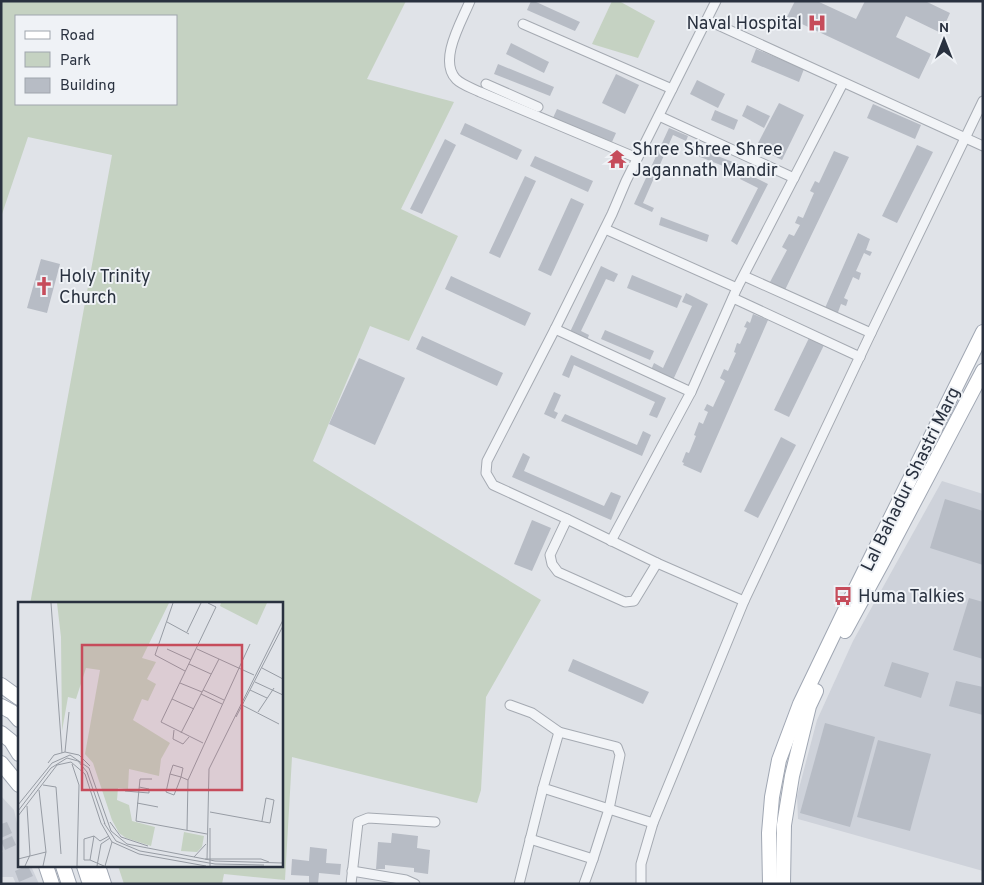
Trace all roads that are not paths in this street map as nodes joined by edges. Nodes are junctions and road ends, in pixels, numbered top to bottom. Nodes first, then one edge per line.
1 (470, 1) edge
2 (716, 1) edge
3 (707, 20) junction
4 (523, 24) dead end
5 (843, 83) junction
6 (486, 84) dead end
7 (672, 89) junction
8 (500, 95) junction
9 (983, 101) edge
10 (526, 106) junction
11 (538, 107) dead end
12 (659, 116) junction
13 (965, 138) junction
14 (983, 146) edge
15 (637, 158) junction
16 (794, 178) junction
17 (605, 229) junction
18 (744, 276) junction
19 (737, 288) junction
20 (733, 298) junction
21 (555, 330) junction
22 (983, 332) edge
23 (871, 333) junction
24 (860, 357) junction
25 (983, 371) edge
26 (691, 392) junction
27 (567, 519) junction
28 (611, 541) junction
29 (657, 563) junction
30 (744, 601) junction
31 (1, 686) edge
32 (18, 697) edge
33 (510, 705) dead end
34 (1, 706) edge
35 (18, 719) edge
36 (559, 732) junction
37 (1, 733) edge
38 (18, 752) edge
39 (1, 763) edge
40 (18, 784) edge
41 (543, 788) junction
42 (609, 809) junction
43 (435, 822) dead end
44 (653, 823) junction
45 (530, 839) junction
46 (594, 859) junction
47 (47, 868) edge
48 (64, 868) edge
49 (85, 868) edge
50 (99, 868) edge
51 (352, 871) junction
52 (52, 884) edge
53 (69, 884) edge
54 (90, 884) edge
55 (104, 884) edge
56 (351, 884) edge
57 (415, 884) edge
58 (519, 884) edge
59 (584, 884) edge
60 (641, 884) edge
61 (770, 884) edge
62 (783, 884) edge

1 - 8 street
2 - 3 street
3 - 5 street
3 - 7 street
4 - 7 street
5 - 13 street
5 - 16 street
6 - 8 street
7 - 12 street
8 - 10 street
9 - 13 street
10 - 11 street
10 - 15 street
12 - 15 street
12 - 16 street
13 - 14 street
13 - 23 street
15 - 17 street
16 - 18 street
17 - 19 street
17 - 21 street
18 - 19 street
18 - 23 street
19 - 20 street
20 - 24 street
20 - 26 street
21 - 26 street
21 - 27 street
22 - 61 main road, Lal Bahadur Shastri Marg
23 - 24 street
24 - 30 street
25 - 62 main road, Lal Bahadur Shastri Marg
26 - 28 street
27 - 28 street
27 - 29 street
28 - 29 street
29 - 30 street
30 - 44 street
31 - 32 main road
33 - 36 street
34 - 35 main road
36 - 41 street
36 - 42 street
37 - 38 main road
39 - 40 main road
41 - 42 street
41 - 45 street
42 - 44 street
42 - 46 street
43 - 51 street
44 - 60 street
45 - 46 street
45 - 58 street
46 - 59 street
47 - 52 main road
48 - 53 main road
49 - 54 main road
50 - 55 main road
51 - 56 street
51 - 57 street

